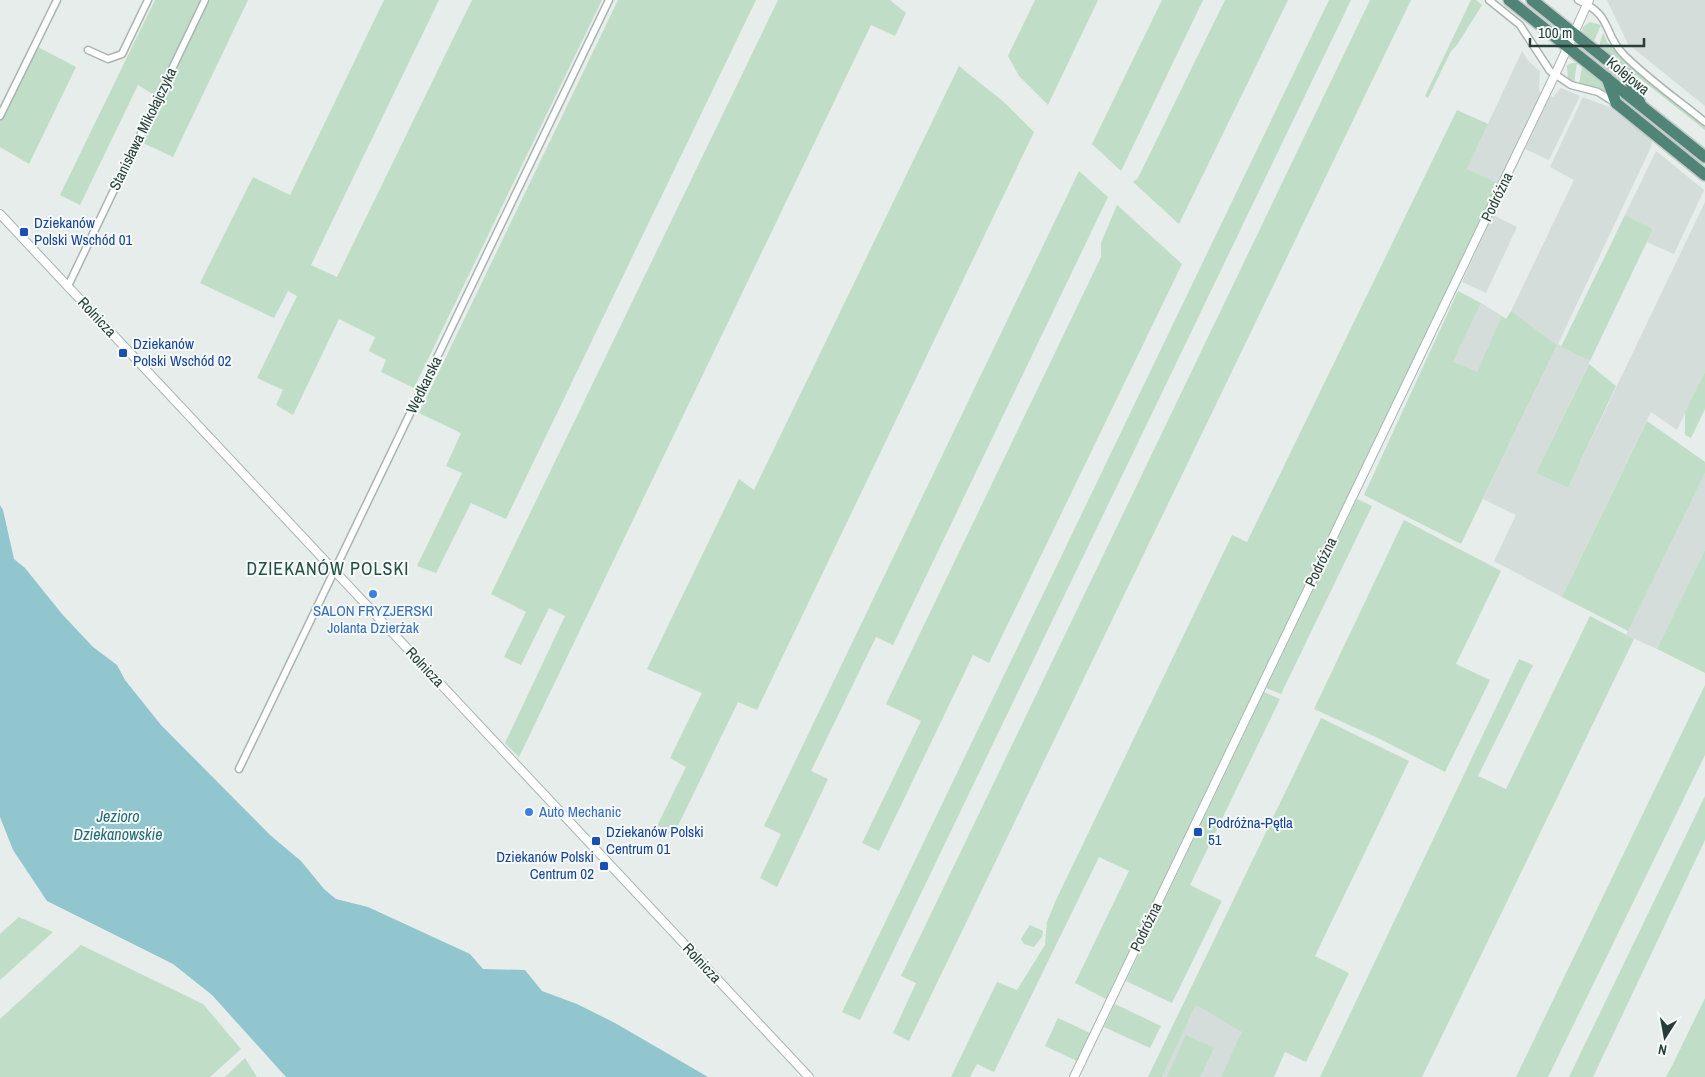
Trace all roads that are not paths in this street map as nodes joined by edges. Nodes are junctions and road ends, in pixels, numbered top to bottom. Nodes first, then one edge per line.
1 (57, 0) edge
2 (148, 0) edge
3 (205, 0) edge
4 (609, 0) edge
5 (1489, 0) edge
6 (1509, 0) edge
7 (1532, 0) edge
8 (1578, 0) edge
9 (1588, 2) edge
10 (1573, 33) junction
11 (1568, 47) junction
12 (88, 50) dead end
13 (1555, 75) junction
14 (1607, 78) junction
15 (1616, 103) junction
16 (1640, 105) junction
17 (0, 116) edge
18 (1705, 122) edge
19 (1705, 157) edge
20 (1705, 175) edge
21 (0, 214) edge
22 (68, 286) junction
23 (335, 570) junction
24 (239, 769) dead end
25 (810, 1077) edge
26 (1074, 1077) edge

1 - 17 street
2 - 12 street
3 - 22 street, Stanisława Mikołajczyka
4 - 23 street, Wędkarska
5 - 13 street
6 - 11 highway, Kolejowa
7 - 10 highway, Kolejowa
8 - 9 street
9 - 10 street, Podróżna
9 - 18 street
10 - 11 street, Podróżna
10 - 16 highway, Kolejowa
11 - 13 street, Podróżna
11 - 14 highway, Kolejowa
13 - 15 street
13 - 26 street, Podróżna
14 - 15 highway
14 - 16 highway, Kolejowa
15 - 20 highway
16 - 19 highway, Kolejowa
21 - 22 street, Rolnicza
22 - 23 street, Rolnicza
23 - 24 street, Wędkarska
23 - 25 street, Rolnicza

